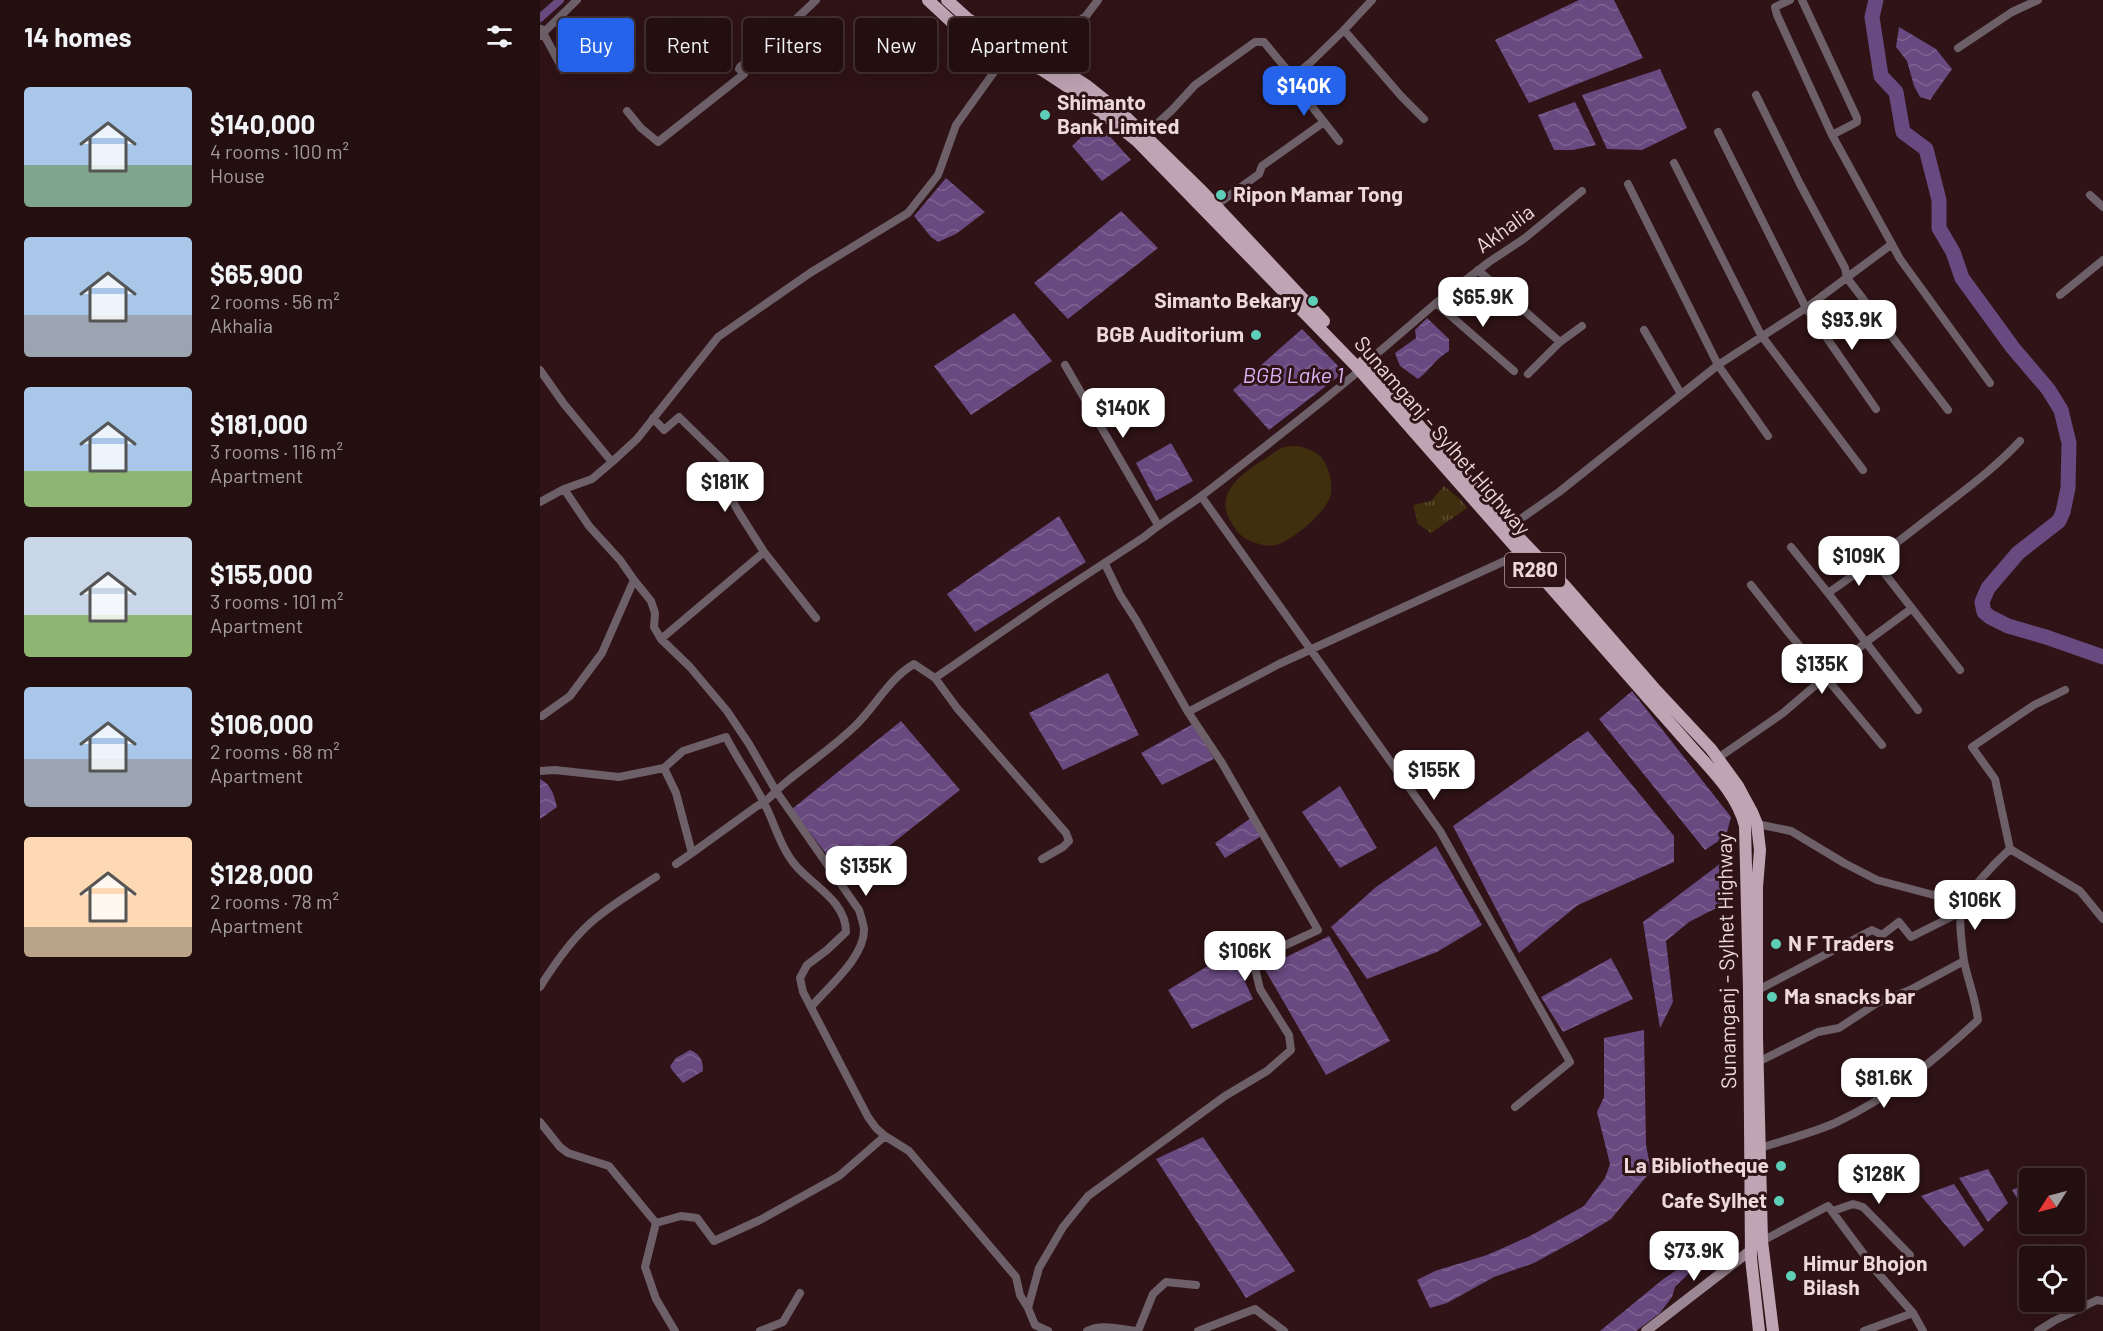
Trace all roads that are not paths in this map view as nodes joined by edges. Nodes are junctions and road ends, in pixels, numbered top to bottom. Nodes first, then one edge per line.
1 (577, 0) edge
2 (816, 0) edge
3 (948, 0) edge
4 (1098, 0) edge
5 (1372, 0) edge
6 (1790, 0) edge
7 (1803, 0) edge
8 (2038, 0) edge
9 (932, 4) edge
10 (966, 18) edge
11 (1083, 18) edge
12 (949, 20) edge
13 (1344, 30) junction
14 (542, 32) edge
15 (1958, 48) dead end
16 (558, 61) edge
17 (993, 72) edge
18 (1045, 72) edge
19 (1066, 72) edge
20 (1293, 77) junction
21 (1756, 95) dead end
22 (627, 111) dead end
23 (1424, 119) dead end
24 (1324, 122) junction
25 (1718, 132) dead end
26 (1145, 135) junction
27 (1832, 135) junction
28 (1339, 141) dead end
29 (1674, 163) dead end
30 (1628, 184) dead end
31 (1582, 191) dead end
32 (2090, 195) dead end
33 (1215, 206) junction
34 (2103, 207) edge
35 (1892, 244) junction
36 (2103, 260) edge
37 (1478, 270) junction
38 (1847, 278) junction
39 (2060, 295) dead end
40 (1436, 303) junction
41 (1806, 308) junction
42 (1581, 326) dead end
43 (1644, 330) dead end
44 (1761, 335) junction
45 (1560, 342) junction
46 (1065, 365) dead end
47 (1718, 365) junction
48 (1362, 367) junction
49 (540, 370) edge
50 (1514, 371) dead end
51 (1528, 374) dead end
52 (1990, 383) dead end
53 (1681, 394) junction
54 (1876, 409) dead end
55 (1948, 411) dead end
56 (653, 418) junction
57 (1768, 436) dead end
58 (2020, 441) dead end
59 (612, 462) junction
60 (1863, 470) dead end
61 (564, 489) junction
62 (1201, 496) junction
63 (540, 502) edge
64 (1158, 525) junction
65 (1509, 527) junction
66 (1791, 547) dead end
67 (764, 552) junction
68 (1520, 554) junction
69 (1875, 561) junction
70 (1105, 564) junction
71 (634, 580) junction
72 (1751, 585) dead end
73 (1828, 593) junction
74 (1911, 609) junction
75 (816, 618) dead end
76 (661, 639) junction
77 (1866, 642) junction
78 (1310, 650) junction
79 (1960, 670) dead end
80 (1825, 675) junction
81 (935, 678) junction
82 (2065, 690) dead end
83 (1918, 710) dead end
84 (1188, 712) junction
85 (542, 716) dead end
86 (1882, 745) dead end
87 (1718, 758) junction
88 (664, 768) junction
89 (540, 771) edge
90 (776, 791) junction
91 (765, 803) junction
92 (1757, 824) junction
93 (2010, 849) junction
94 (692, 853) junction
95 (1042, 860) dead end
96 (675, 864) dead end
97 (656, 877) dead end
98 (1964, 903) junction
99 (1961, 912) junction
100 (2103, 919) edge
101 (1964, 961) junction
102 (540, 987) edge
103 (1758, 990) junction
104 (811, 1007) junction
105 (1758, 1062) junction
106 (1515, 1107) dead end
107 (540, 1122) edge
108 (885, 1136) junction
109 (1760, 1148) junction
110 (1833, 1211) junction
111 (656, 1223) junction
112 (1762, 1241) junction
113 (1751, 1254) junction
114 (1910, 1255) dead end
115 (1196, 1285) dead end
116 (800, 1293) dead end
117 (2103, 1301) edge
118 (1028, 1308) junction
119 (1913, 1312) junction
120 (675, 1331) edge
121 (760, 1331) edge
122 (1048, 1331) edge
123 (1087, 1331) edge
124 (1138, 1331) edge
125 (1197, 1331) edge
126 (1284, 1331) edge
127 (1646, 1331) edge
128 (1656, 1331) edge
129 (1759, 1331) edge
130 (1773, 1331) edge
131 (1864, 1331) edge
132 (1923, 1331) edge
133 (2038, 1331) edge

1 - 14 street
2 - 22 street
3 - 9 street
3 - 10 main road, Sunamganj - Sylhet Highway / R280
4 - 11 street
5 - 13 street
6 - 27 street
7 - 27 street
8 - 15 street
9 - 12 main road, Sunamganj - Sylhet Highway / R280
13 - 20 street
13 - 23 street
14 - 16 street
17 - 56 street
18 - 48 main road, Sunamganj - Sylhet Highway / R280
19 - 26 main road, Sunamganj - Sylhet Highway / R280
20 - 24 street
20 - 26 street
21 - 38 street
24 - 28 street
24 - 33 street
25 - 41 street
26 - 33 main road, Sunamganj - Sylhet Highway / R280
27 - 35 street
29 - 44 street
30 - 47 street
31 - 37 street, Akhalia
32 - 34 street
33 - 48 main road, Sunamganj - Sylhet Highway / R280
35 - 38 street
35 - 52 street
36 - 39 street
37 - 40 street, Akhalia
37 - 45 street
38 - 41 street
38 - 55 street
40 - 48 street, Akhalia
40 - 50 street
41 - 44 street
41 - 54 street
42 - 45 street
43 - 53 street
44 - 47 street
44 - 60 street
45 - 51 street
46 - 64 street
47 - 53 street
47 - 57 street
48 - 62 street, Akhalia
48 - 65 main road, Sunamganj - Sylhet Highway / R280
48 - 68 main road, Sunamganj - Sylhet Highway / R280
49 - 59 street
53 - 65 street
56 - 59 street
56 - 67 street
58 - 69 street
59 - 61 street
61 - 63 street
61 - 71 street
62 - 64 street, Akhalia
62 - 78 street
64 - 70 street, Akhalia
65 - 87 main road, Sunamganj - Sylhet Highway / R280
66 - 73 street
67 - 75 street
67 - 76 street
68 - 78 street
68 - 113 main road, Sunamganj - Sylhet Highway / R280
69 - 73 street
69 - 74 street
70 - 81 street, Akhalia
70 - 84 street
71 - 76 street
71 - 85 street
72 - 80 street
73 - 77 street
74 - 77 street
74 - 79 street
76 - 90 street
77 - 80 street
77 - 83 street
78 - 84 street
78 - 106 street
80 - 86 street
80 - 87 street
81 - 90 street
81 - 95 street
82 - 93 street
84 - 118 street
87 - 92 main road, Sunamganj - Sylhet Highway / R280
88 - 89 street
88 - 91 street
88 - 94 street
90 - 91 street
90 - 104 street
91 - 94 street
91 - 104 street
92 - 98 street
92 - 103 main road, Sunamganj - Sylhet Highway / R280
93 - 98 street
93 - 100 street
94 - 96 street
97 - 102 street
98 - 99 street
99 - 101 street
99 - 103 street
101 - 105 street
101 - 109 street
103 - 105 main road, Sunamganj - Sylhet Highway / R280
104 - 108 street
105 - 109 main road, Sunamganj - Sylhet Highway / R280
107 - 111 street
108 - 111 street
108 - 118 street
109 - 112 main road, Sunamganj - Sylhet Highway / R280
110 - 112 street
110 - 114 street
110 - 119 street
111 - 120 street
112 - 130 main road, Sunamganj - Sylhet Highway / R280
113 - 127 street
113 - 128 street
113 - 129 main road, Sunamganj - Sylhet Highway / R280
115 - 124 street
116 - 121 street
117 - 133 street
118 - 122 street
119 - 131 street
119 - 132 street
123 - 124 street
125 - 126 street

